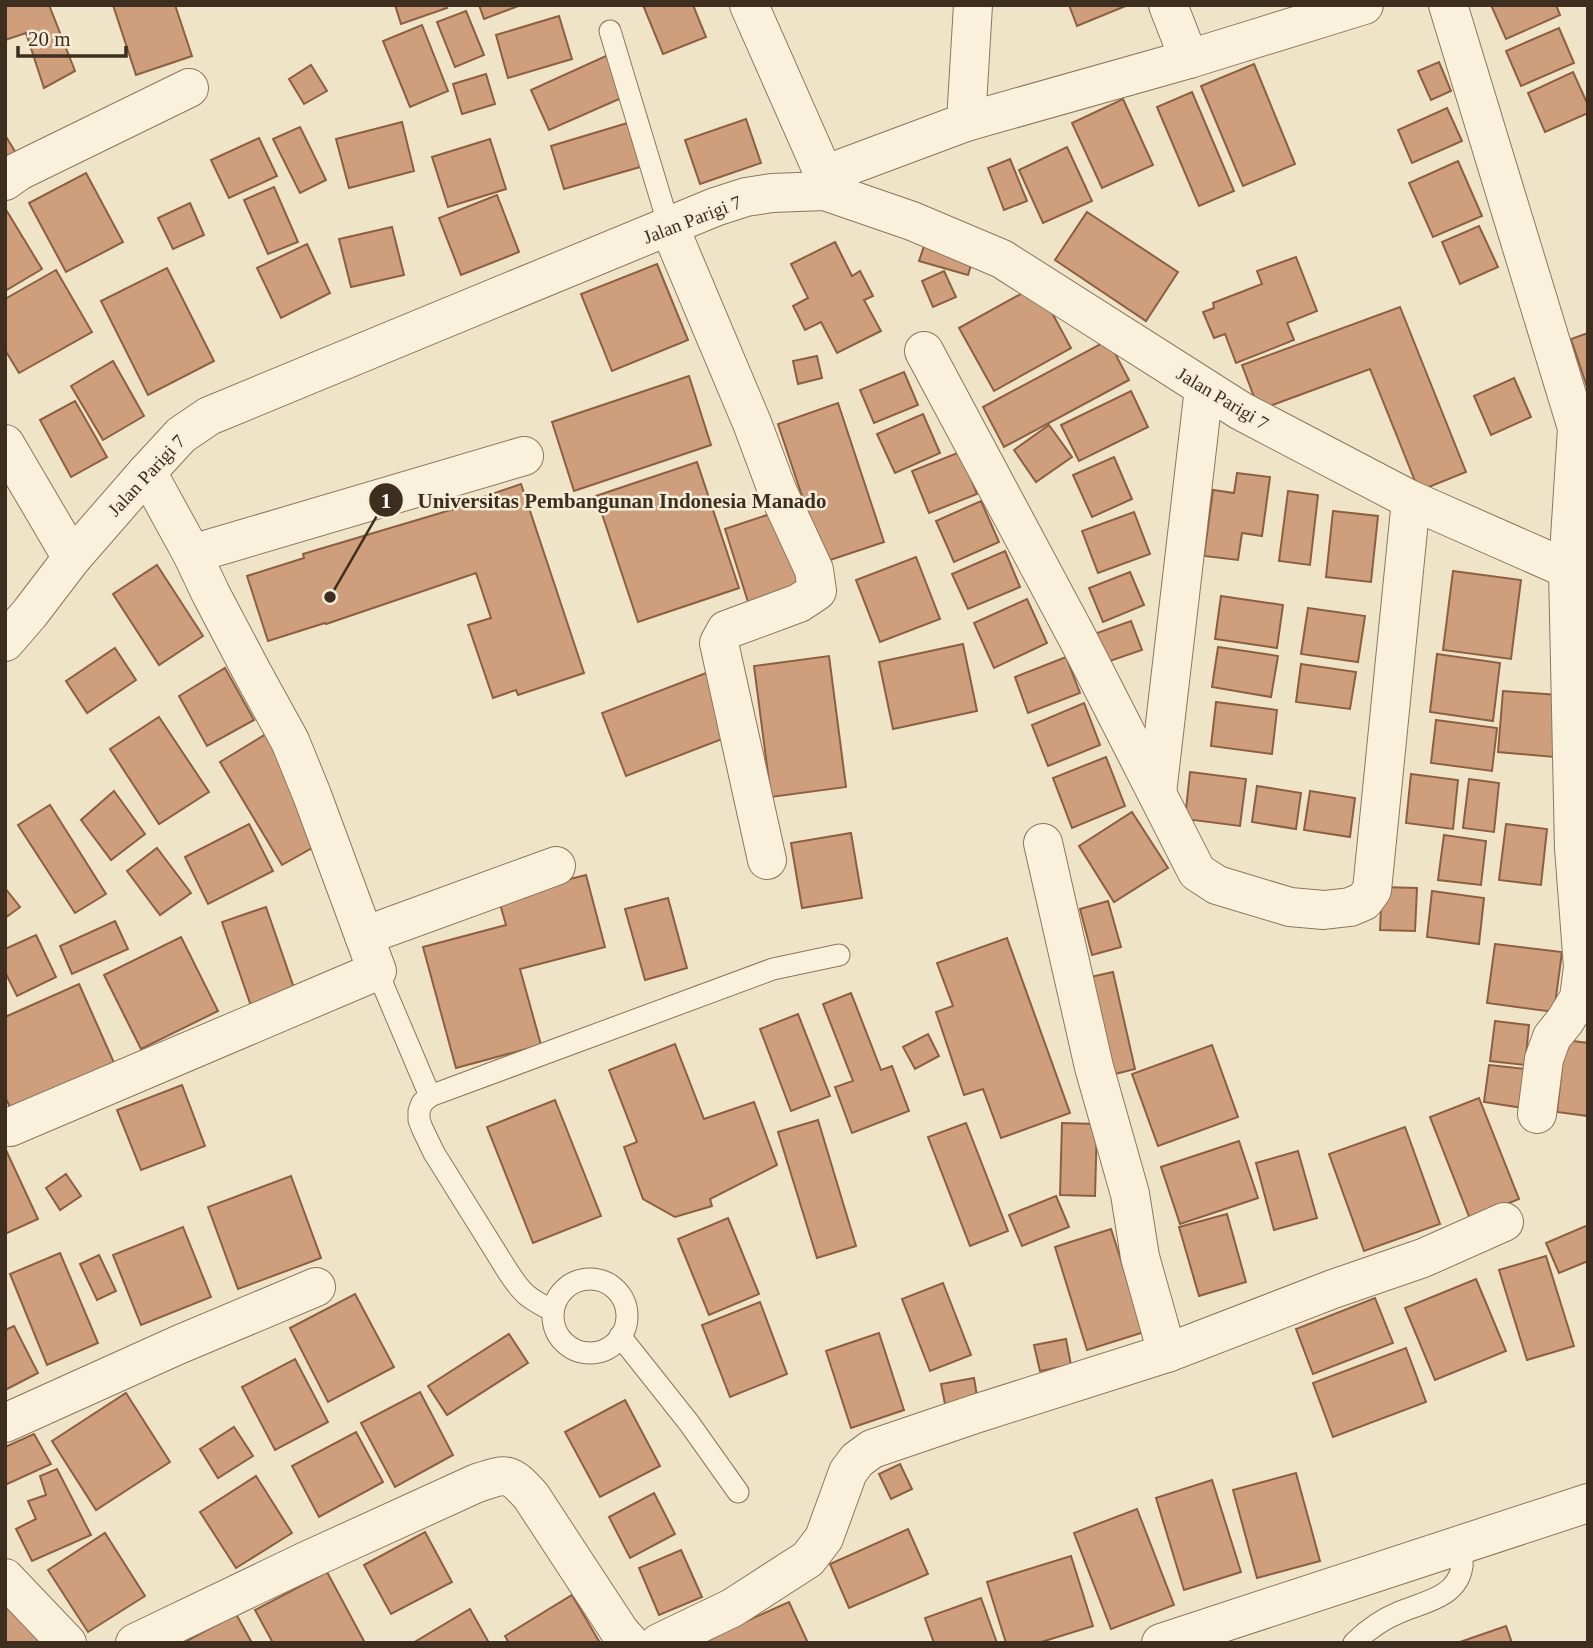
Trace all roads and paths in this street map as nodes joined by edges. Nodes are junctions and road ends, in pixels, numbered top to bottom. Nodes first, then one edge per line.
1 (749, 5) edge
2 (972, 5) edge
3 (1168, 5) edge
4 (1364, 5) edge
5 (1448, 5) edge
6 (610, 31) dead end
7 (1189, 59) junction
8 (189, 88) dead end
9 (966, 122) junction
10 (5, 181) edge
11 (825, 183) junction
12 (669, 226) junction
13 (925, 351) dead end
14 (1204, 388) junction
15 (5, 444) edge
16 (524, 456) dead end
17 (147, 472) junction
18 (1411, 500) junction
19 (192, 554) junction
20 (72, 558) junction
21 (1578, 574) edge
22 (5, 642) edge
23 (1157, 793) junction
24 (1043, 843) dead end
25 (767, 860) dead end
26 (556, 866) dead end
27 (363, 936) junction
28 (839, 955) dead end
29 (377, 971) junction
30 (430, 1096) junction
31 (1536, 1114) dead end
32 (10, 1127) dead end
33 (1504, 1223) dead end
34 (316, 1287) dead end
35 (553, 1311) junction
36 (620, 1336) junction
37 (1167, 1353) junction
38 (5, 1423) edge
39 (738, 1492) dead end
40 (1588, 1503) edge
41 (1458, 1545) junction
42 (5, 1578) edge
43 (67, 1643) edge
44 (135, 1643) edge
45 (630, 1643) edge
46 (659, 1643) edge
47 (1161, 1643) edge
48 (1354, 1643) edge

1 - 11 street
2 - 9 street
3 - 7 street
4 - 7 street
5 - 21 street
6 - 12 lane
7 - 9 street
8 - 10 street
9 - 11 street
11 - 12 street, Jalan Parigi 7
11 - 14 street, Jalan Parigi 7
12 - 17 street, Jalan Parigi 7
12 - 25 street
13 - 23 street
14 - 18 street, Jalan Parigi 7
14 - 23 street
15 - 20 street
16 - 19 street
17 - 19 street
17 - 20 street, Jalan Parigi 7
18 - 21 street, Jalan Parigi 7
18 - 23 street
19 - 27 street
20 - 22 street, Jalan Parigi 7
21 - 31 street
24 - 37 street
26 - 27 street
27 - 29 street
28 - 30 lane
29 - 30 lane
29 - 32 street
30 - 35 lane
33 - 37 street
34 - 38 street
35 - 36 lane
35 - 36 lane
36 - 39 lane
37 - 46 street
40 - 41 street
41 - 47 street
41 - 48 lane
42 - 43 street
44 - 45 street

